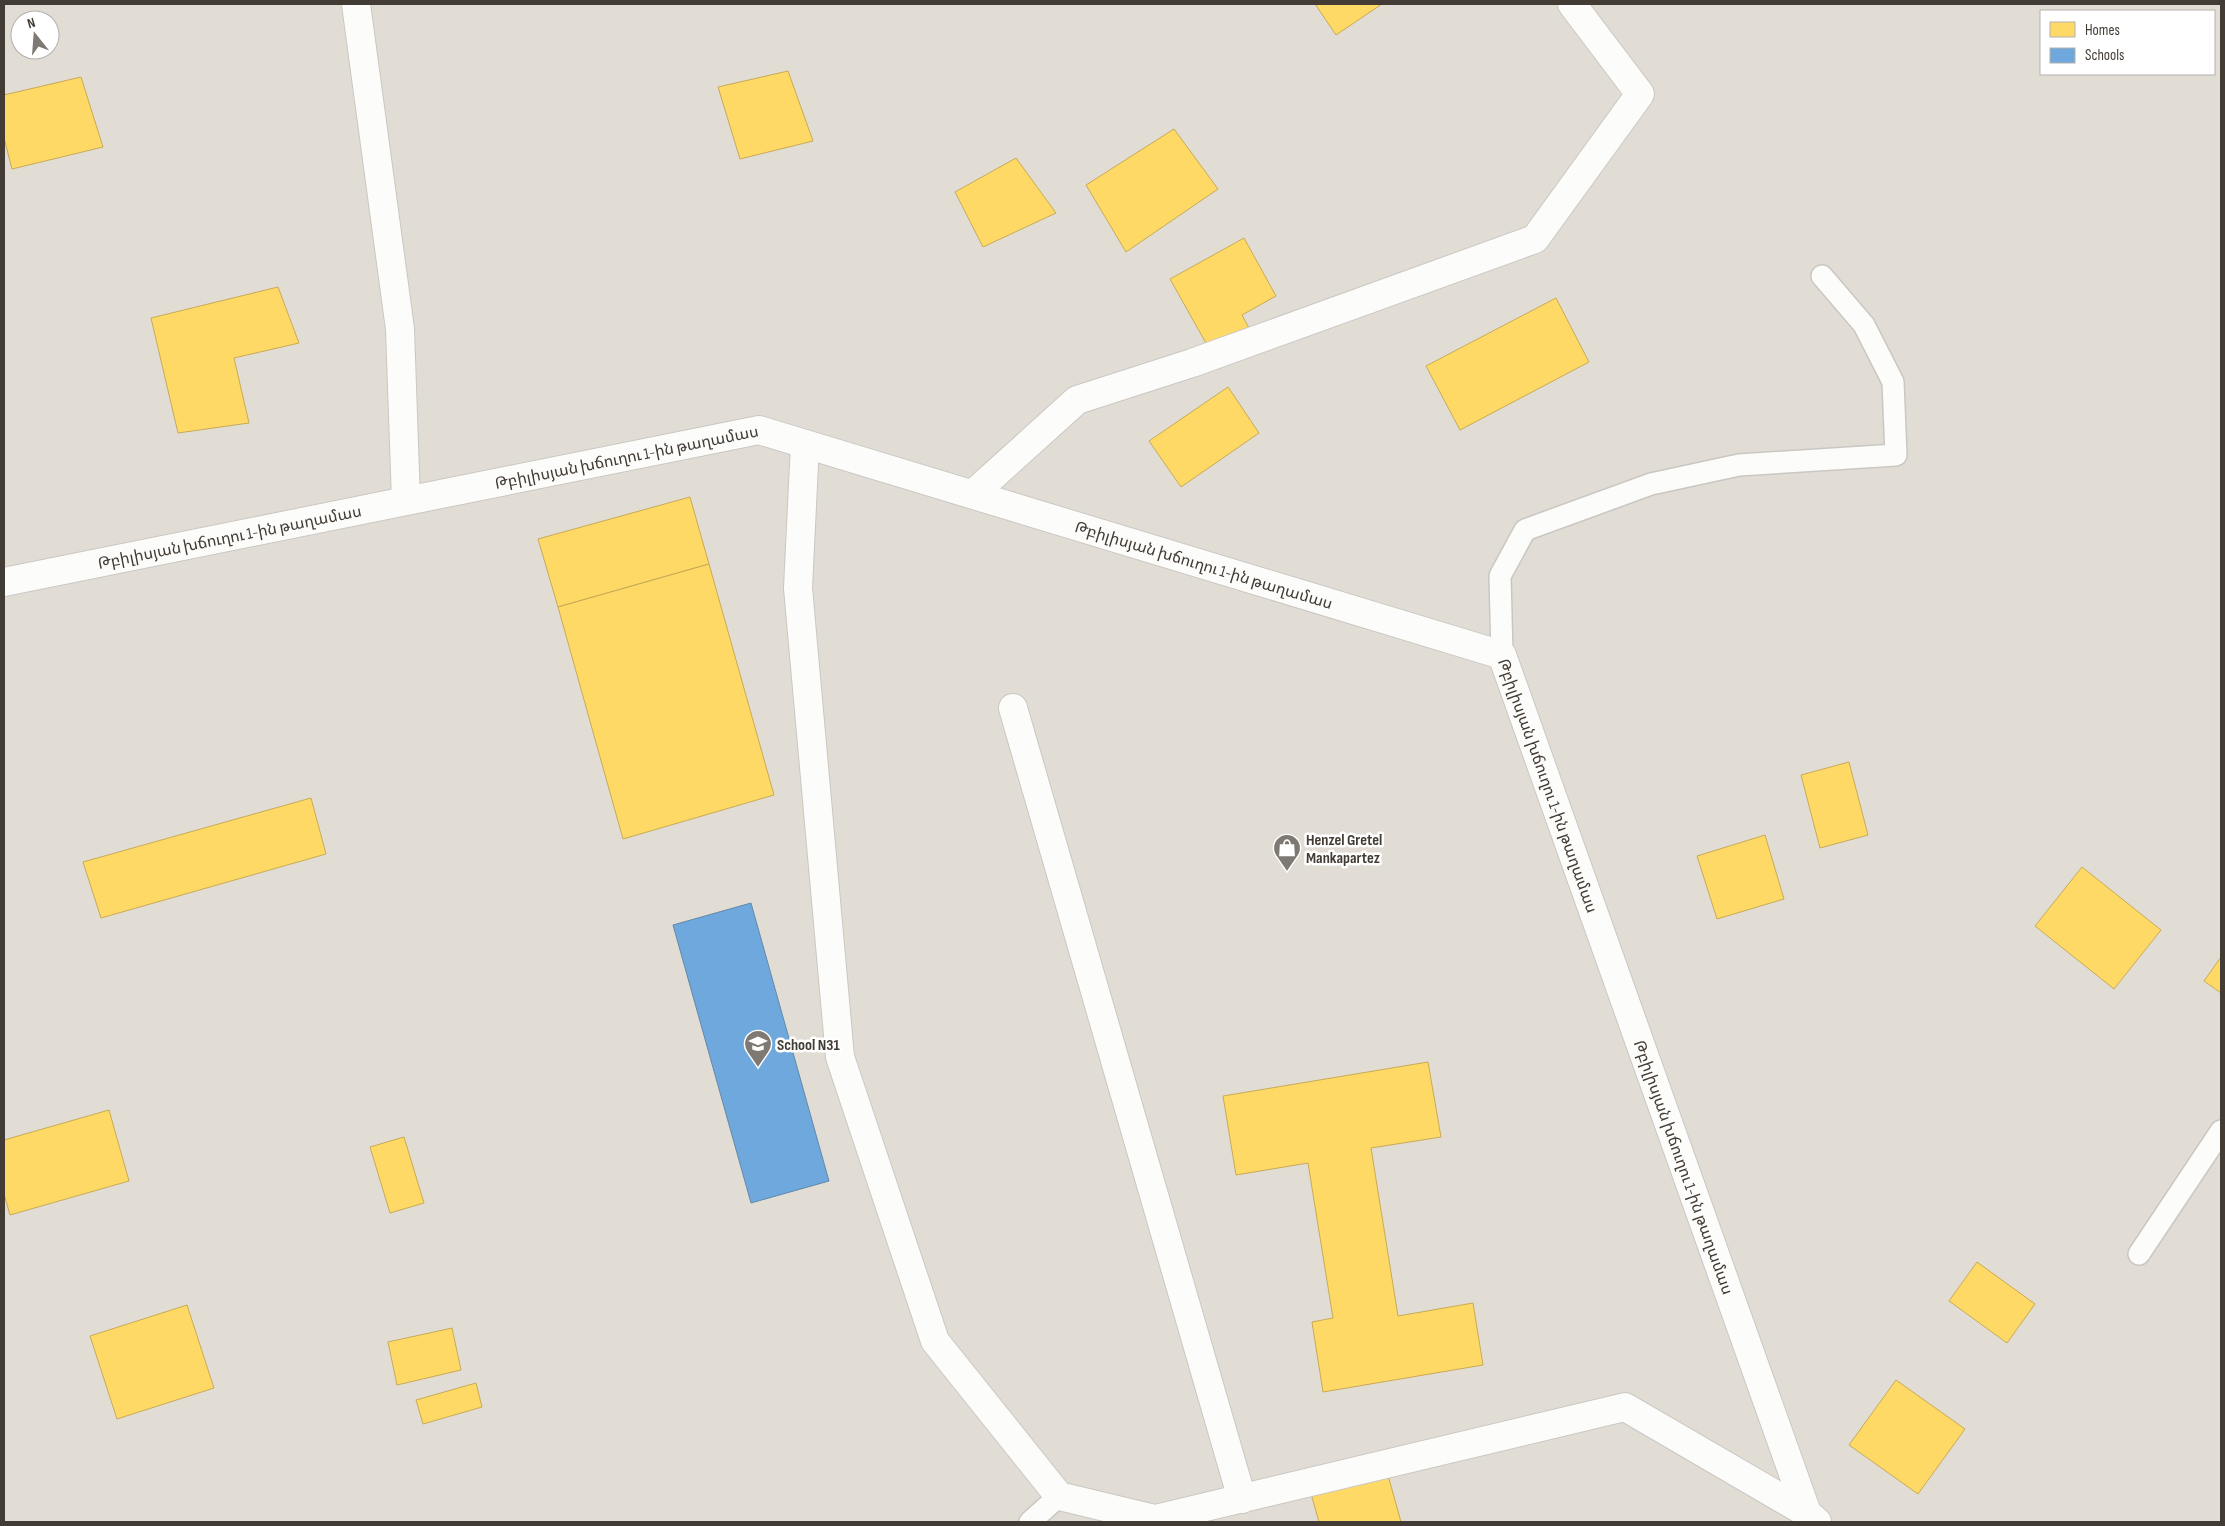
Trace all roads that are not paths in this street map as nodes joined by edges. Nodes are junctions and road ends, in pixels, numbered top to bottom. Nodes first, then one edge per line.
1 (356, 4) edge
2 (1572, 4) edge
3 (1822, 276) dead end
4 (806, 444) junction
5 (972, 494) junction
6 (406, 501) junction
7 (4, 582) edge
8 (1502, 655) junction
9 (1014, 708) dead end
10 (2221, 1132) edge
11 (2140, 1254) dead end
12 (1059, 1496) junction
13 (1242, 1499) junction
14 (1812, 1518) edge
15 (1030, 1522) edge

1 - 6 street
2 - 5 street
3 - 8 lane
4 - 5 street, Թբիլիսյան խճուղու 1-ին թաղամաս
4 - 6 street, Թբիլիսյան խճուղու 1-ին թաղամաս
4 - 12 street
5 - 8 street, Թբիլիսյան խճուղու 1-ին թաղամաս
6 - 7 street, Թբիլիսյան խճուղու 1-ին թաղամաս
8 - 14 street, Թբիլիսյան խճուղու 1-ին թաղամաս
9 - 13 street
10 - 11 lane
12 - 13 street
12 - 15 lane
13 - 14 street

